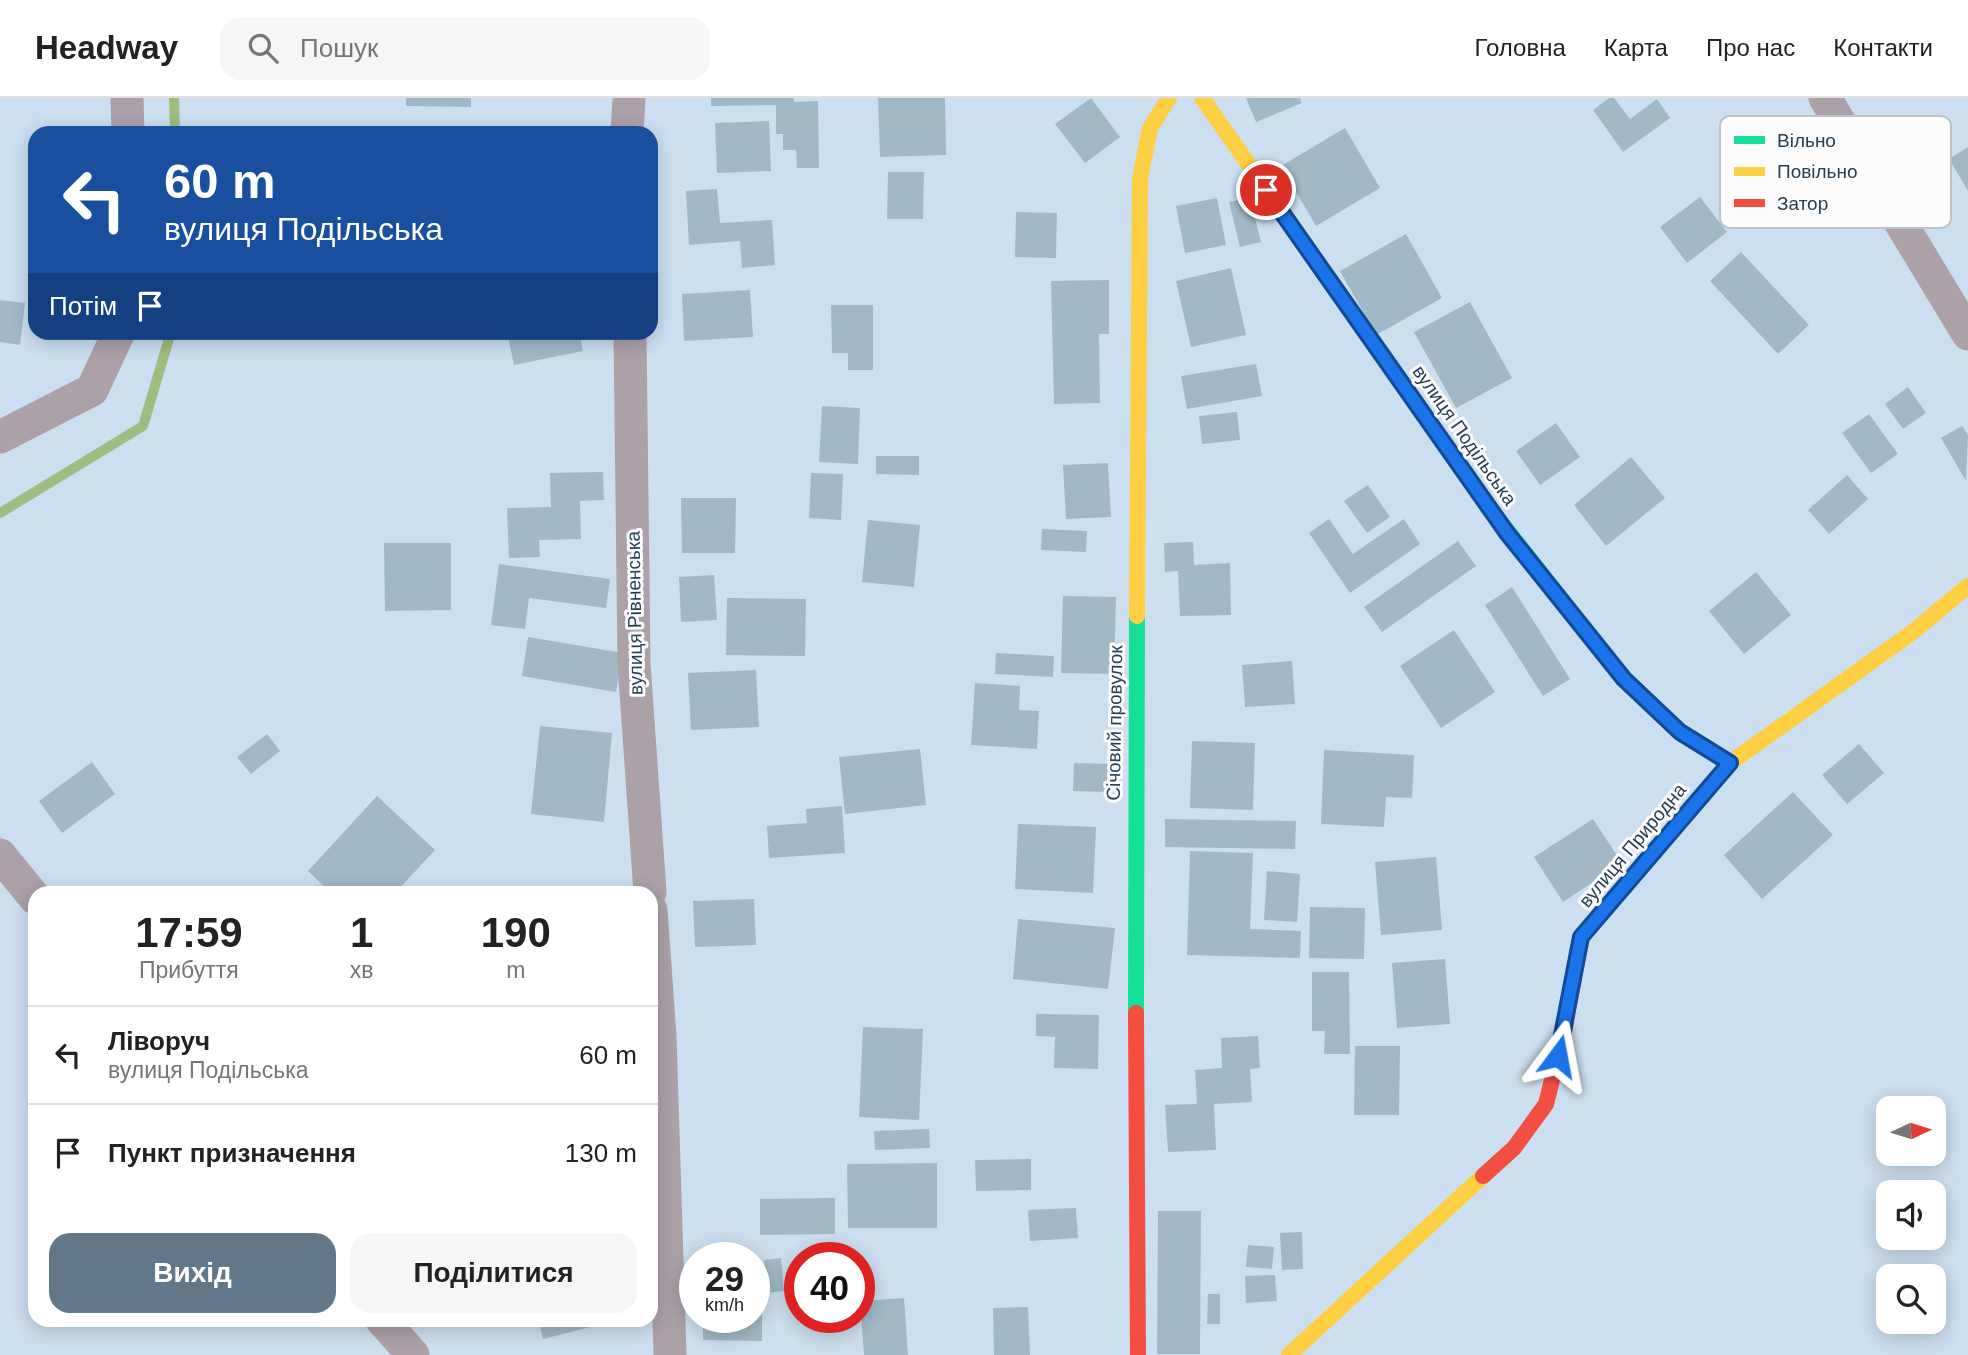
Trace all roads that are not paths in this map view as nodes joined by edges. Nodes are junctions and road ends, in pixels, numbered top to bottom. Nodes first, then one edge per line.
1 (127, 98) edge
2 (629, 98) edge
3 (1169, 98) edge
4 (1202, 98) edge
5 (1825, 98) edge
6 (1836, 116) edge
7 (128, 126) edge
8 (627, 126) edge
9 (1904, 228) edge
10 (1968, 334) edge
11 (115, 340) edge
12 (630, 340) edge
13 (0, 437) edge
14 (1968, 586) edge
15 (1730, 763) junction
16 (0, 855) edge
17 (650, 886) edge
18 (28, 889) edge
19 (658, 1008) edge
20 (388, 1327) edge
21 (413, 1355) edge
22 (670, 1355) edge
23 (1138, 1355) edge
24 (1289, 1355) edge

1 - 7 street
2 - 8 street
3 - 23 street, Січовий провулок
4 - 15 street, вулиця Подільська
5 - 6 street
9 - 10 street
11 - 13 street
12 - 17 street, вулиця Рівненська
14 - 15 street, вулиця Природна
15 - 24 street, вулиця Природна
16 - 18 street
19 - 22 street
20 - 21 street

